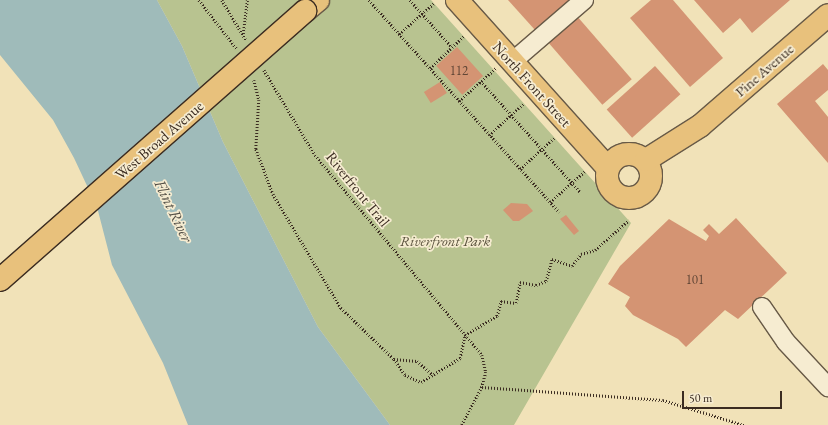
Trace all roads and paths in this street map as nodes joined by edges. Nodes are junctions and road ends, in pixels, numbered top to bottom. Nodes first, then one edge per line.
1 (199, 0) edge
2 (222, 0) edge
3 (247, 0) edge
4 (370, 0) edge
5 (410, 0) edge
6 (457, 0) edge
7 (584, 0) edge
8 (434, 3) dead end
9 (312, 6) edge
10 (422, 13) junction
11 (828, 15) edge
12 (399, 34) junction
13 (243, 35) junction
14 (464, 36) dead end
15 (251, 47) dead end
16 (452, 47) junction
17 (239, 51) dead end
18 (510, 60) junction
19 (262, 66) dead end
20 (430, 68) junction
21 (252, 76) dead end
22 (481, 81) junction
23 (459, 101) junction
24 (524, 103) dead end
25 (511, 115) junction
26 (700, 126) junction
27 (489, 135) junction
28 (555, 137) dead end
29 (542, 149) junction
30 (646, 160) junction
31 (608, 168) junction
32 (520, 169) junction
33 (585, 171) dead end
34 (572, 183) junction
35 (649, 187) junction
36 (581, 193) dead end
37 (550, 202) junction
38 (559, 212) dead end
39 (629, 220) dead end
40 (0, 280) edge
41 (762, 307) dead end
42 (465, 335) junction
43 (394, 359) junction
44 (433, 375) junction
45 (828, 386) edge
46 (482, 387) junction
47 (462, 425) edge
48 (744, 425) edge

1 - 17 path
2 - 13 path
3 - 13 path
4 - 12 path
5 - 10 path
6 - 18 main road, North Front Street
7 - 18 street
8 - 10 path
9 - 40 main road, West Broad Avenue, bridge
10 - 12 path
10 - 16 path
11 - 26 main road, Pine Avenue
12 - 20 path
13 - 15 path
14 - 16 path
16 - 20 path
18 - 22 path
18 - 31 main road, North Front Street
19 - 42 path, Riverfront Trail
20 - 23 path
21 - 43 path
22 - 23 path
22 - 25 path
23 - 27 path
24 - 25 path
25 - 27 path
25 - 29 path
26 - 30 main road, Pine Avenue
26 - 35 main road, Pine Avenue
27 - 32 path
28 - 29 path
29 - 32 path
29 - 34 path
30 - 31 main road
30 - 35 main road
31 - 35 main road
32 - 37 path
33 - 34 path
34 - 36 path
34 - 37 path
37 - 38 path
39 - 42 path
41 - 45 street
42 - 44 path
42 - 46 path, Riverfront Trail
43 - 44 path
43 - 44 path
46 - 47 path, Riverfront Trail
46 - 48 path

